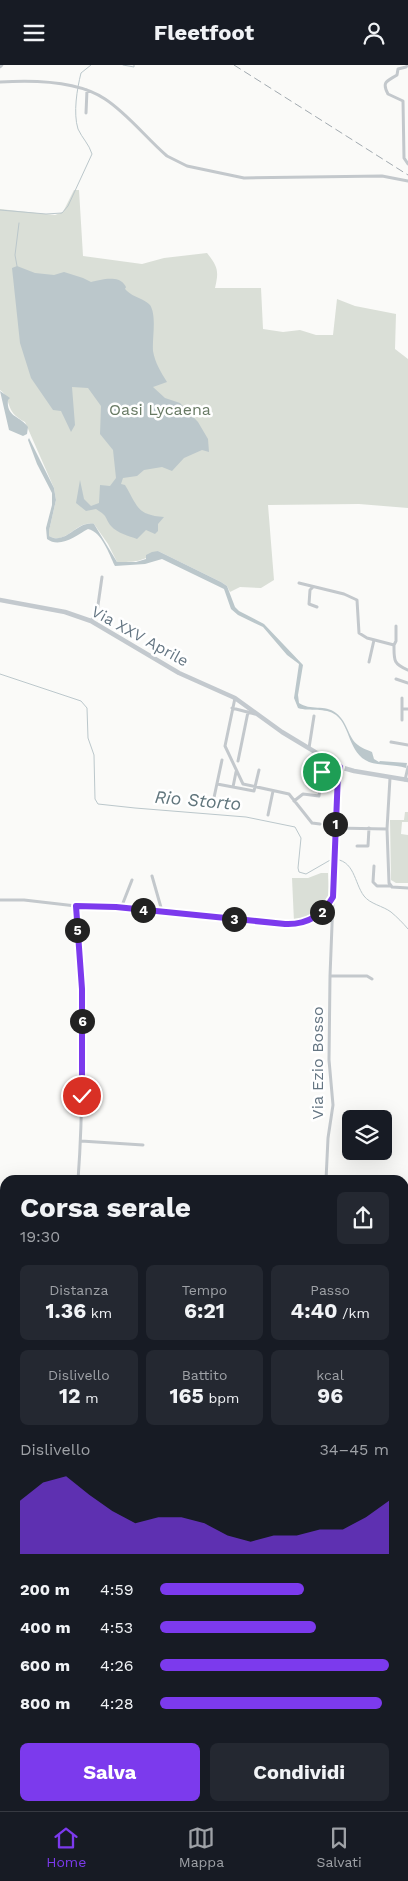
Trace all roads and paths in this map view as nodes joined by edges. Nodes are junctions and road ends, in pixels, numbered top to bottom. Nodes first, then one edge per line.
1 (408, 65) edge
2 (0, 83) edge
3 (84, 89) junction
4 (86, 113) dead end
5 (408, 164) edge
6 (407, 180) edge
7 (102, 577) dead end
8 (299, 583) dead end
9 (314, 587) junction
10 (0, 600) edge
11 (317, 607) dead end
12 (91, 621) junction
13 (396, 626) dead end
14 (374, 640) junction
15 (394, 645) junction
16 (369, 662) dead end
17 (408, 670) edge
18 (396, 679) dead end
19 (408, 683) edge
20 (235, 698) junction
21 (402, 698) dead end
22 (232, 708) junction
23 (402, 709) junction
24 (408, 709) edge
25 (248, 712) junction
26 (260, 716) junction
27 (314, 716) dead end
28 (402, 720) dead end
29 (391, 742) dead end
30 (408, 745) edge
31 (308, 748) junction
32 (324, 758) junction
33 (222, 760) dead end
34 (238, 761) dead end
35 (340, 767) junction
36 (408, 768) edge
37 (236, 770) junction
38 (258, 770) dead end
39 (390, 778) junction
40 (406, 780) edge
41 (217, 784) junction
42 (233, 787) junction
43 (255, 788) junction
44 (274, 791) junction
45 (294, 801) junction
46 (212, 807) dead end
47 (268, 815) dead end
48 (320, 824) dead end
49 (335, 828) junction
50 (369, 828) junction
51 (387, 829) junction
52 (358, 846) dead end
53 (374, 866) dead end
54 (152, 876) dead end
55 (132, 880) dead end
56 (390, 886) junction
57 (408, 887) edge
58 (333, 897) junction
59 (0, 900) edge
60 (76, 906) junction
61 (121, 908) junction
62 (162, 911) junction
63 (330, 976) junction
64 (372, 979) dead end
65 (81, 1141) junction
66 (143, 1145) dead end
67 (78, 1175) edge
68 (326, 1175) edge

1 - 5 street
2 - 3 street
3 - 4 street
3 - 6 street
7 - 12 street
8 - 9 street
9 - 11 street
9 - 14 street
10 - 12 main road, Via XXV Aprile
12 - 20 main road, Via XXV Aprile
13 - 15 street
14 - 15 street
14 - 16 street
15 - 17 street
18 - 19 street
20 - 22 street
20 - 26 main road, Via XXV Aprile
21 - 23 street
22 - 25 street
22 - 37 street
23 - 24 street
23 - 28 street
25 - 26 street
25 - 34 street
26 - 31 main road, Via XXV Aprile
27 - 31 street
29 - 30 street
31 - 32 main road, Via XXV Aprile
32 - 35 main road, Via XXV Aprile
32 - 45 street
33 - 41 street
35 - 39 main road, Via XXV Aprile
35 - 49 street
36 - 40 street
37 - 42 street
37 - 43 street
38 - 43 street
39 - 40 main road, Via XXV Aprile
39 - 51 street
41 - 42 street
41 - 46 street
42 - 43 street
43 - 44 street
44 - 45 street
44 - 47 street
45 - 48 street
49 - 50 street
49 - 58 street, Via Ezio Bosso
50 - 51 street
50 - 52 street
51 - 56 street
53 - 56 street
54 - 62 street
55 - 61 street
56 - 57 street
58 - 62 street
58 - 63 street, Via Ezio Bosso
59 - 60 street
60 - 61 street
60 - 65 street
61 - 62 street
63 - 64 street
63 - 68 street, Via Ezio Bosso
65 - 66 street
65 - 67 street

